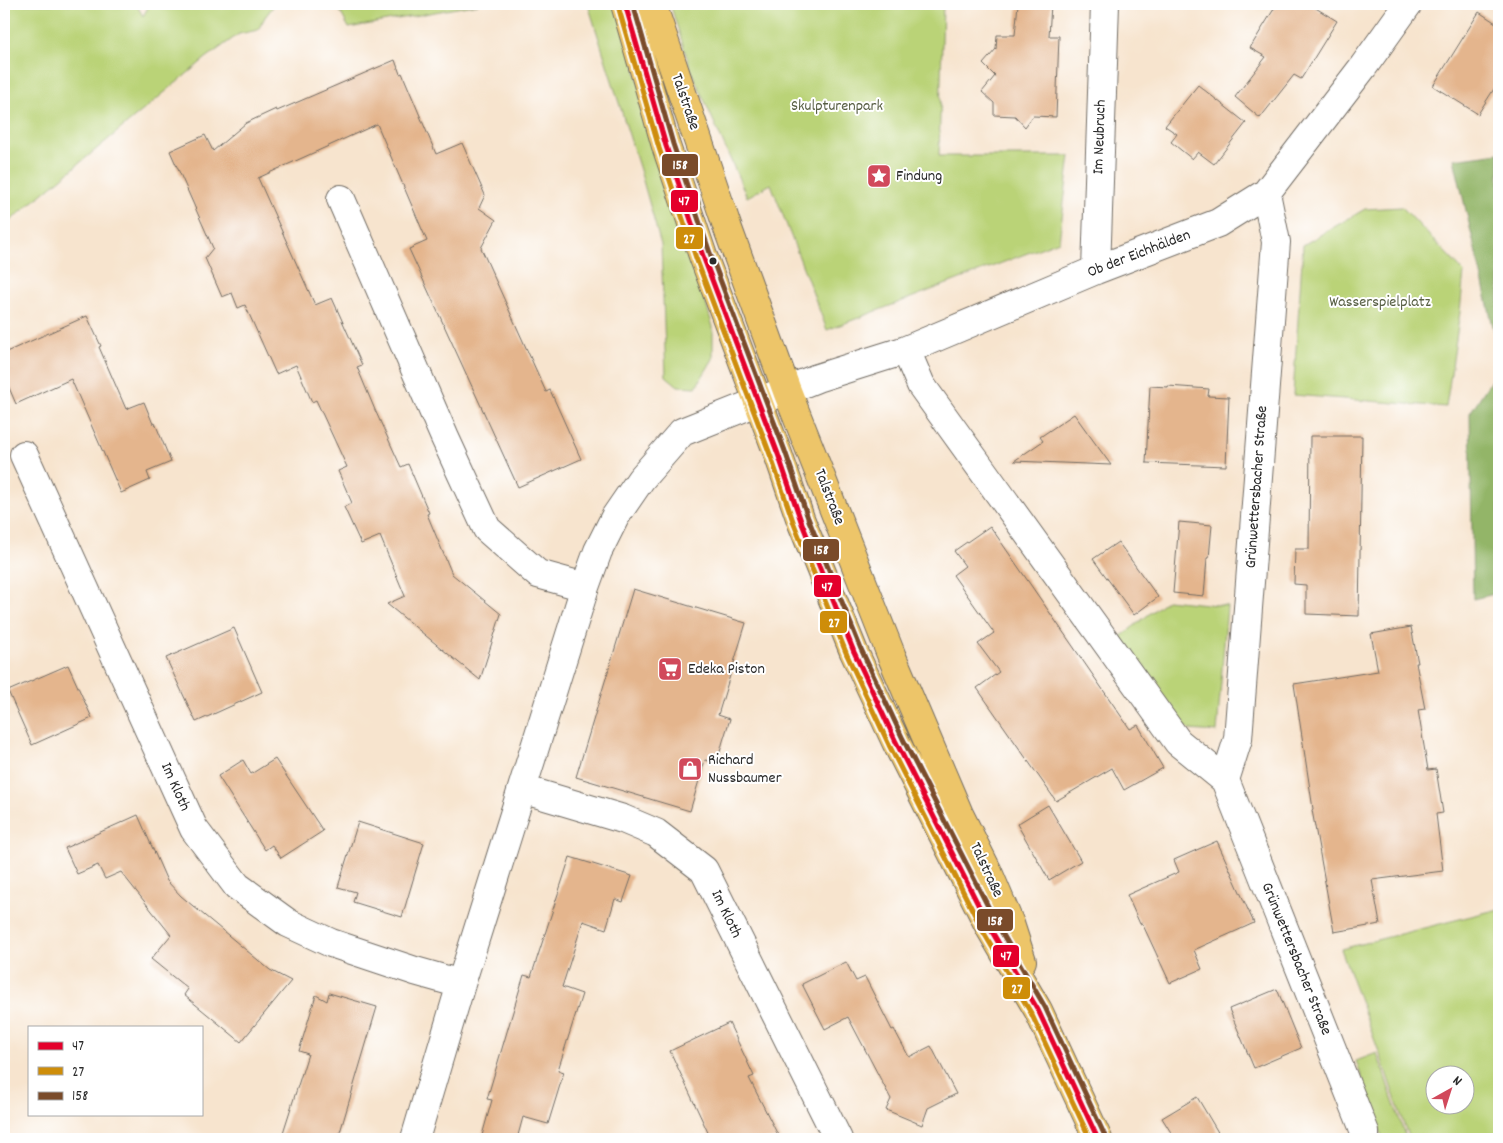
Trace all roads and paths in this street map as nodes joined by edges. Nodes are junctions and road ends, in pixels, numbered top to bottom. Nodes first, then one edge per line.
1 (624, 4) edge
2 (652, 4) edge
3 (1105, 4) edge
4 (1408, 4) edge
5 (1266, 193) junction
6 (341, 199) dead end
7 (1096, 270) junction
8 (906, 350) junction
9 (787, 391) junction
10 (758, 402) junction
11 (24, 455) dead end
12 (585, 587) junction
13 (1225, 780) junction
14 (522, 789) junction
15 (461, 984) junction
16 (1038, 1010) junction
17 (415, 1139) edge
18 (838, 1139) edge
19 (1098, 1139) edge
20 (1365, 1139) edge

1 - 10 main road, Talstraße
2 - 9 main road, Talstraße
3 - 7 street, Im Neubruch
4 - 5 street, Ob der Eichhälden
5 - 7 street, Ob der Eichhälden
5 - 13 street, Grünwettersbacher Straße
6 - 12 street
7 - 8 street, Ob der Eichhälden
8 - 9 street, Ob der Eichhälden
8 - 13 street, Grünwettersbacher Straße
9 - 10 street
9 - 16 main road, Talstraße
10 - 12 street
10 - 16 main road, Talstraße
11 - 15 street, Im Kloth
12 - 14 street
13 - 20 street, Grünwettersbacher Straße
14 - 15 street
14 - 18 street, Im Kloth
15 - 17 street
16 - 19 main road, Talstraße

